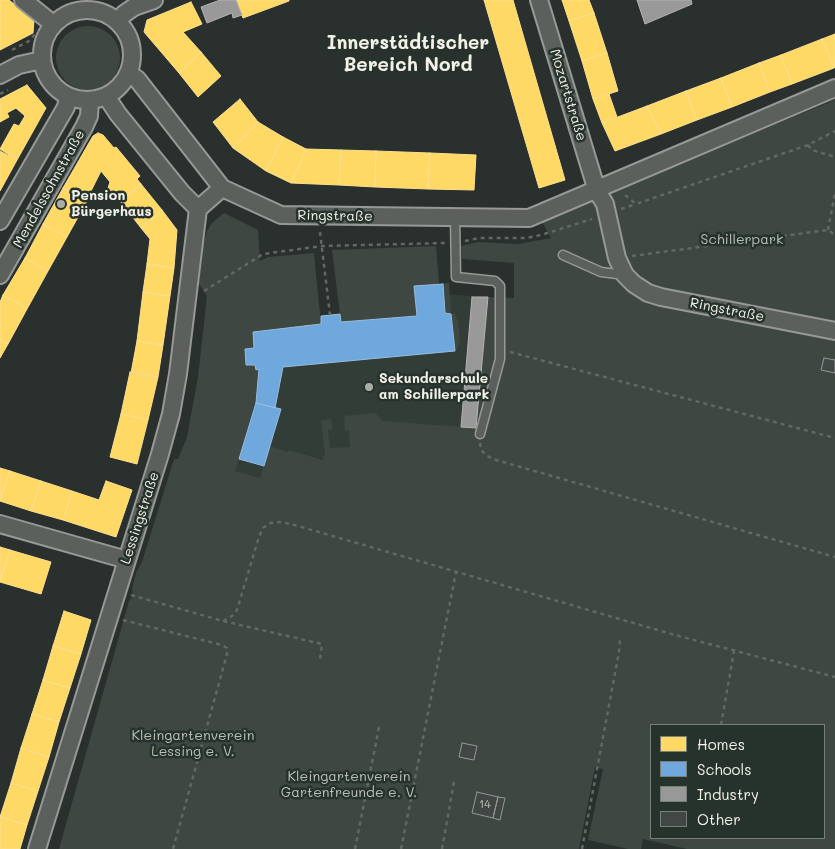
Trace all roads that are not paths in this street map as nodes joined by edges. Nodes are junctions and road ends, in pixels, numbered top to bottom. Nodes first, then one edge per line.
1 (23, 0) edge
2 (154, 0) edge
3 (539, 0) edge
4 (88, 5) edge
5 (49, 20) junction
6 (118, 21) junction
7 (42, 60) junction
8 (128, 73) junction
9 (0, 75) edge
10 (835, 88) edge
11 (68, 96) junction
12 (106, 96) junction
13 (90, 100) junction
14 (222, 188) junction
15 (597, 190) junction
16 (198, 209) junction
17 (455, 217) junction
18 (0, 221) edge
19 (563, 254) dead end
20 (0, 275) edge
21 (625, 275) junction
22 (835, 332) edge
23 (480, 434) road end
24 (0, 524) edge
25 (126, 560) junction
26 (37, 849) edge

1 - 5 street
2 - 6 street
3 - 15 street, Mozartstraße
4 - 5 street
4 - 6 street
5 - 7 street
6 - 8 street
7 - 9 street
7 - 11 street
8 - 12 street
8 - 14 street, Ringstraße
10 - 15 street, Ringstraße
11 - 13 street
11 - 18 street, Mendelssohnstraße
12 - 13 street
12 - 16 street
13 - 20 street, Mendelssohnstraße
14 - 16 street
14 - 17 street, Ringstraße
15 - 17 street, Ringstraße
15 - 21 street, Ringstraße
16 - 25 street, Lessingstraße
17 - 23 lane
19 - 21 lane
21 - 22 street, Ringstraße
24 - 25 street
25 - 26 street, Lessingstraße

